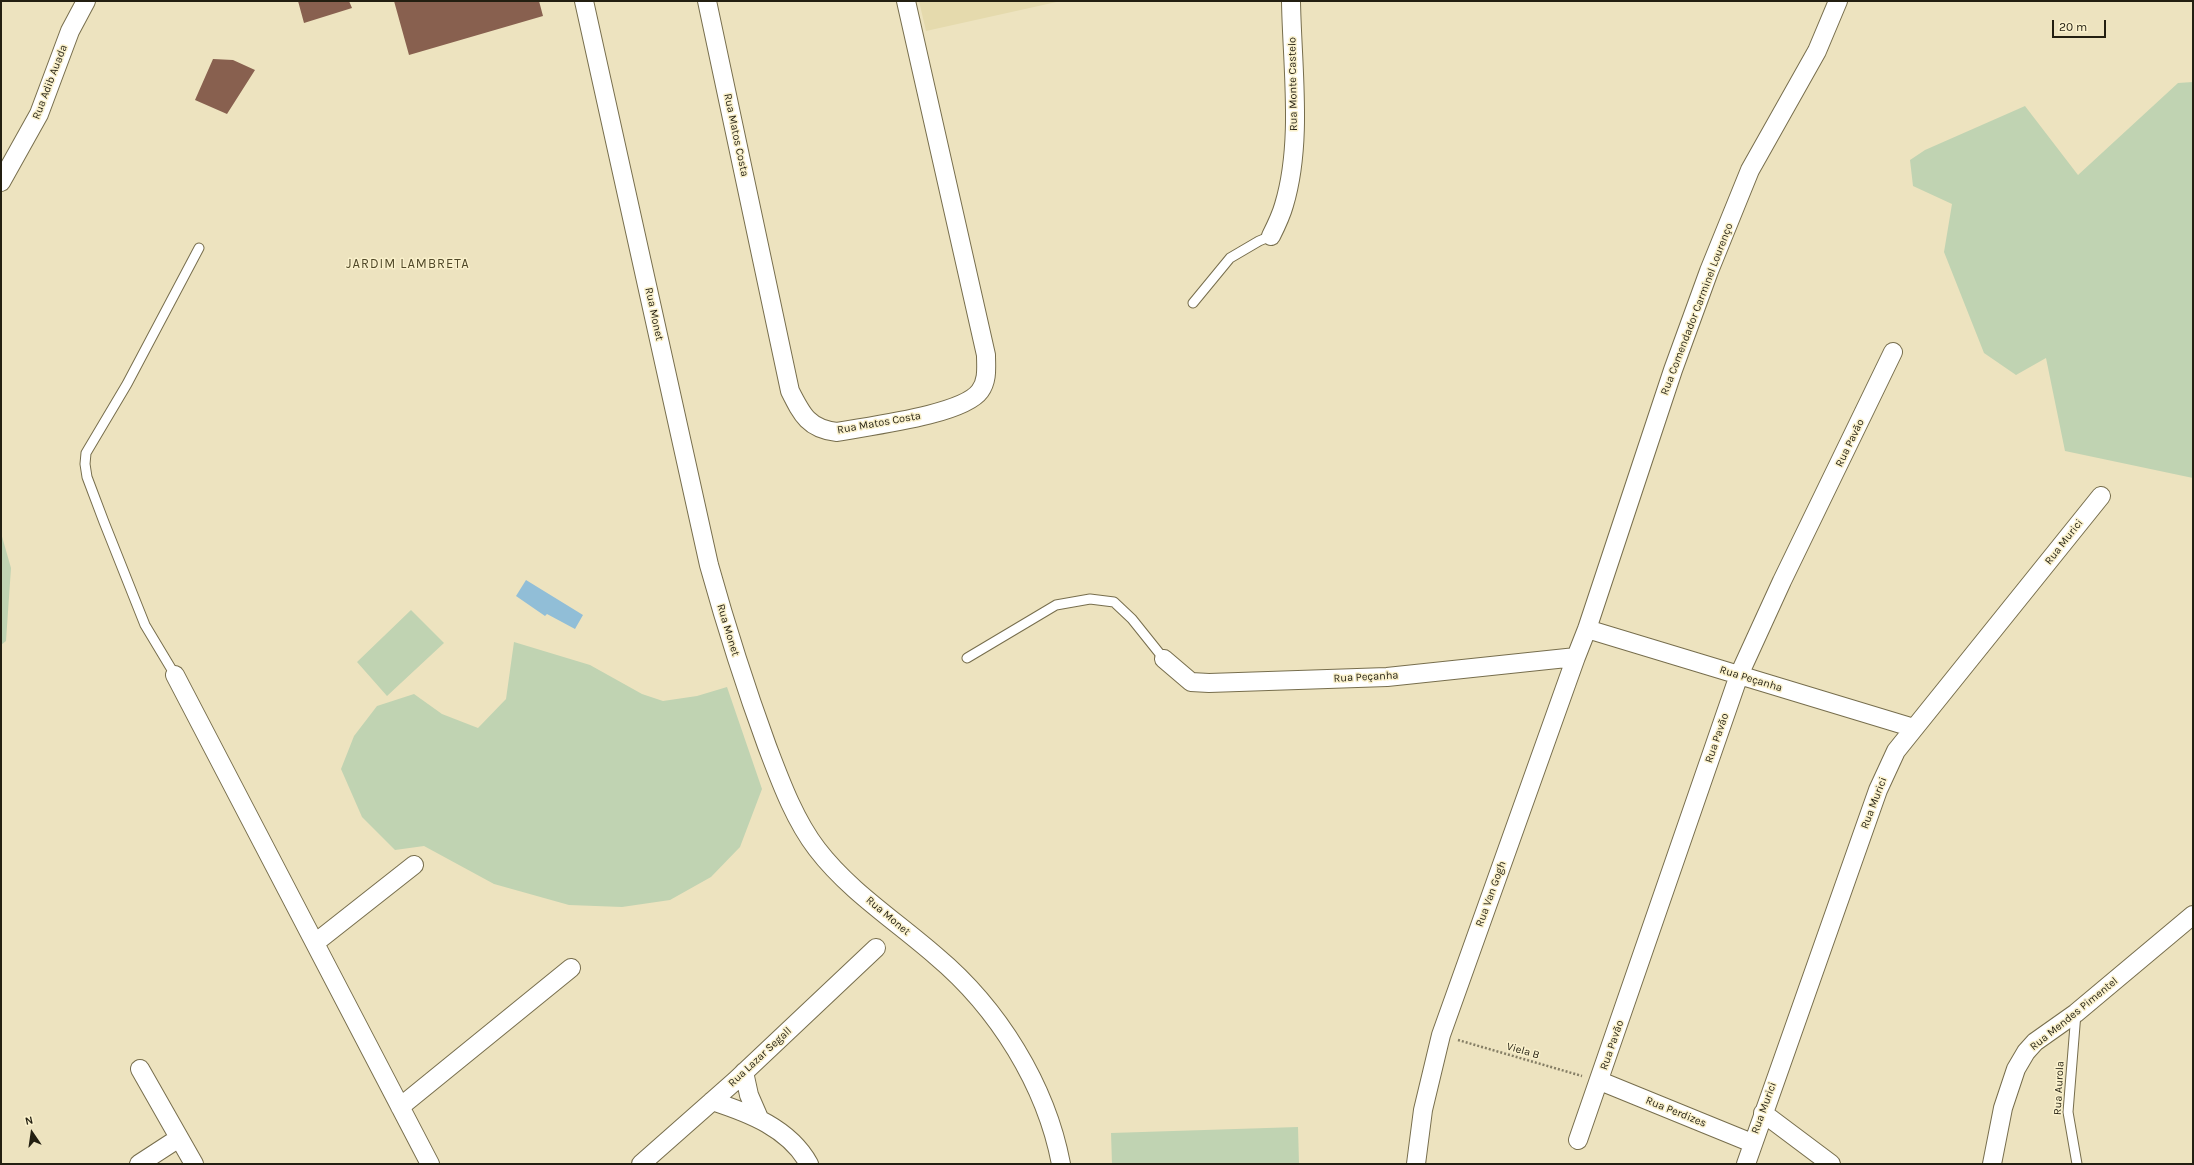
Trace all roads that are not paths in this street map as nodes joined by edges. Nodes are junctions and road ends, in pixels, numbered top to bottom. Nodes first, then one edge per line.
1 (86, 1) edge
2 (584, 1) edge
3 (707, 1) edge
4 (906, 1) edge
5 (1291, 1) edge
6 (1838, 1) edge
7 (1, 182) edge
8 (1272, 236) joint
9 (199, 248) dead end
10 (1193, 303) dead end
11 (1893, 352) dead end
12 (2101, 496) dead end
13 (1587, 629) junction
14 (1576, 657) junction
15 (967, 658) dead end
16 (1164, 659) joint
17 (175, 675) joint
18 (1739, 675) junction
19 (1914, 728) junction
20 (414, 865) dead end
21 (2193, 915) edge
22 (315, 944) junction
23 (876, 948) dead end
24 (570, 968) dead end
25 (2076, 1013) junction
26 (140, 1069) dead end
27 (744, 1072) junction
28 (1600, 1081) junction
29 (712, 1101) junction
30 (400, 1107) junction
31 (1763, 1113) junction
32 (759, 1118) junction
33 (179, 1138) junction
34 (1578, 1140) dead end
35 (1752, 1143) junction
36 (139, 1164) edge
37 (194, 1164) edge
38 (430, 1164) edge
39 (641, 1164) edge
40 (810, 1164) edge
41 (1061, 1164) edge
42 (1416, 1164) edge
43 (1746, 1164) edge
44 (1831, 1164) edge
45 (1992, 1164) edge
46 (2077, 1164) edge

1 - 7 street, Rua Adib Auada
2 - 41 street, Rua Monet
3 - 4 street, Rua Matos Costa
5 - 8 street, Rua Monte Castelo
6 - 13 street, Rua Comendador Carminel Lourenço
8 - 10 lane
9 - 17 lane
11 - 18 street, Rua Pavão
12 - 19 street, Rua Murici
13 - 14 street, Rua Van Gogh
13 - 18 street, Rua Peçanha
14 - 16 street, Rua Peçanha
14 - 42 street, Rua Van Gogh
15 - 16 lane
17 - 22 street
18 - 19 street, Rua Peçanha
18 - 28 street, Rua Pavão
19 - 31 street, Rua Murici
20 - 22 street
21 - 25 street, Rua Mendes Pimentel
22 - 30 street
23 - 27 street, Rua Lazar Segall
24 - 30 street
25 - 45 street, Rua Mendes Pimentel
25 - 46 lane, Rua Aurola
26 - 33 street
27 - 29 street, Rua Lazar Segall
27 - 32 street
28 - 34 street, Rua Pavão
28 - 35 street, Rua Perdizes
29 - 32 street
29 - 39 street, Rua Lazar Segall
30 - 38 street
31 - 35 street, Rua Murici
31 - 44 street
32 - 40 street
33 - 36 street
33 - 37 street
35 - 43 street, Rua Murici

